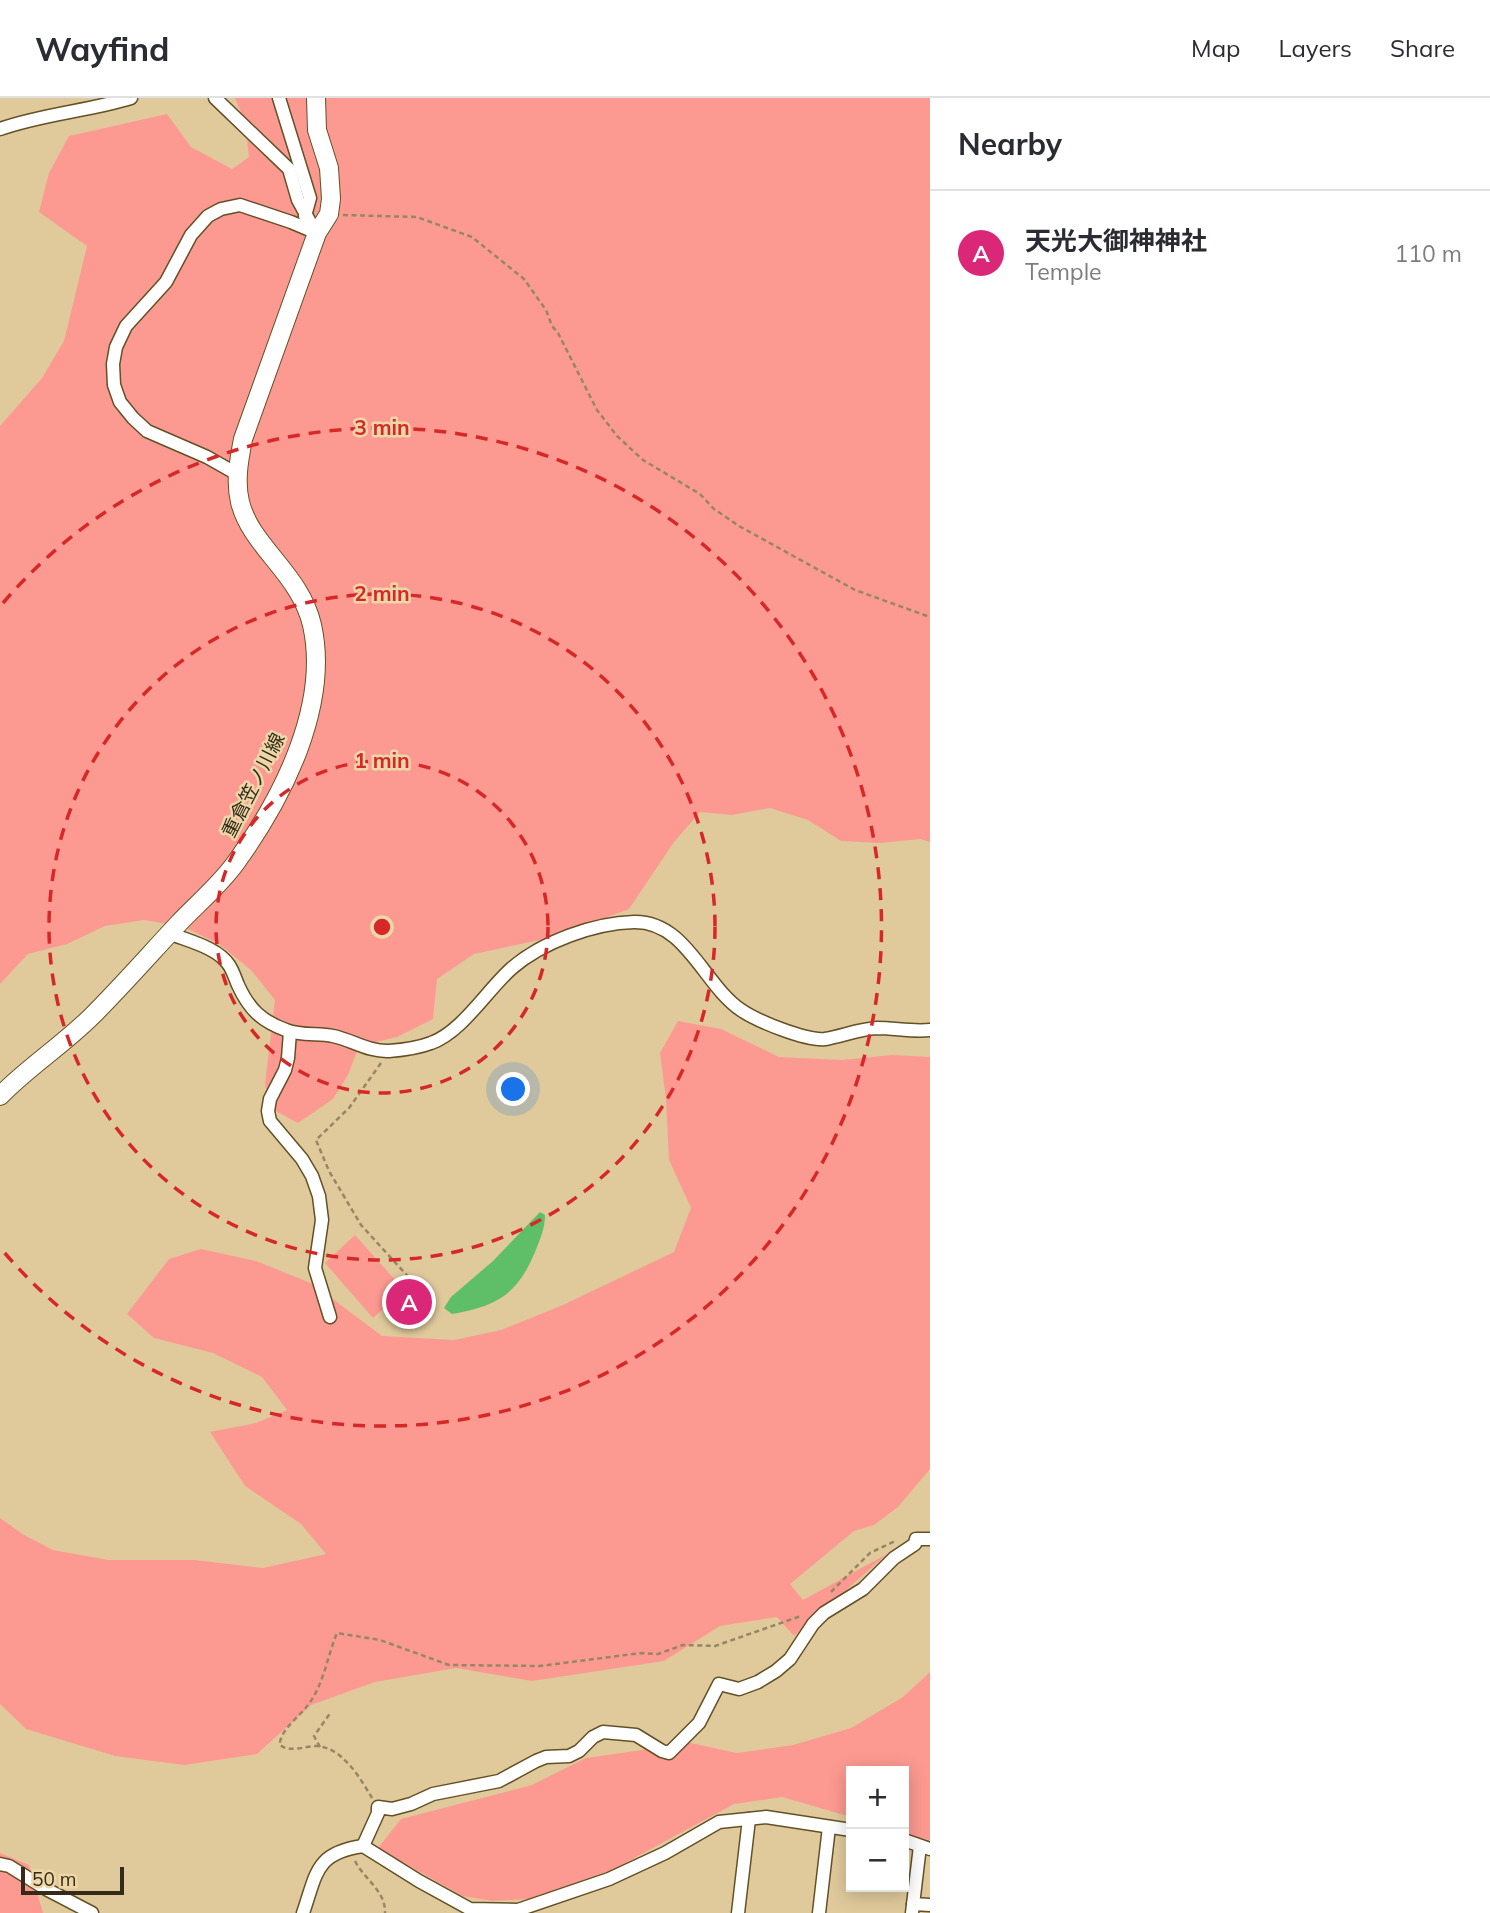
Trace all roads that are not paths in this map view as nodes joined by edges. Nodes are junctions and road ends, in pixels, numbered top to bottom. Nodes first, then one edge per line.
1 (131, 98) edge
2 (215, 98) edge
3 (279, 98) edge
4 (316, 98) edge
5 (0, 129) edge
6 (305, 216) junction
7 (317, 233) junction
8 (237, 474) junction
9 (169, 933) junction
10 (930, 1030) edge
11 (290, 1032) junction
12 (0, 1097) edge
13 (330, 1317) dead end
14 (923, 1539) edge
15 (749, 1819) junction
16 (829, 1827) junction
17 (846, 1829) edge
18 (358, 1847) junction
19 (925, 1848) edge
20 (0, 1864) edge
21 (930, 1905) edge
22 (912, 1908) edge
23 (74, 1909) edge
24 (475, 1911) edge
25 (520, 1912) edge
26 (92, 1913) edge
27 (303, 1913) edge
28 (738, 1913) edge
29 (819, 1913) edge

1 - 5 street
2 - 6 street
3 - 6 street
4 - 7 main road, 重倉笠ノ川線
6 - 7 street
7 - 8 main road, 重倉笠ノ川線
7 - 8 street
8 - 9 main road, 重倉笠ノ川線
9 - 11 street
9 - 12 main road, 重倉笠ノ川線
10 - 11 street
11 - 13 street
14 - 18 street
15 - 16 street
15 - 25 street
15 - 28 street
16 - 17 street
16 - 29 street
18 - 24 street
18 - 27 street
19 - 22 street
20 - 23 street
21 - 22 street
23 - 26 street
24 - 25 street

